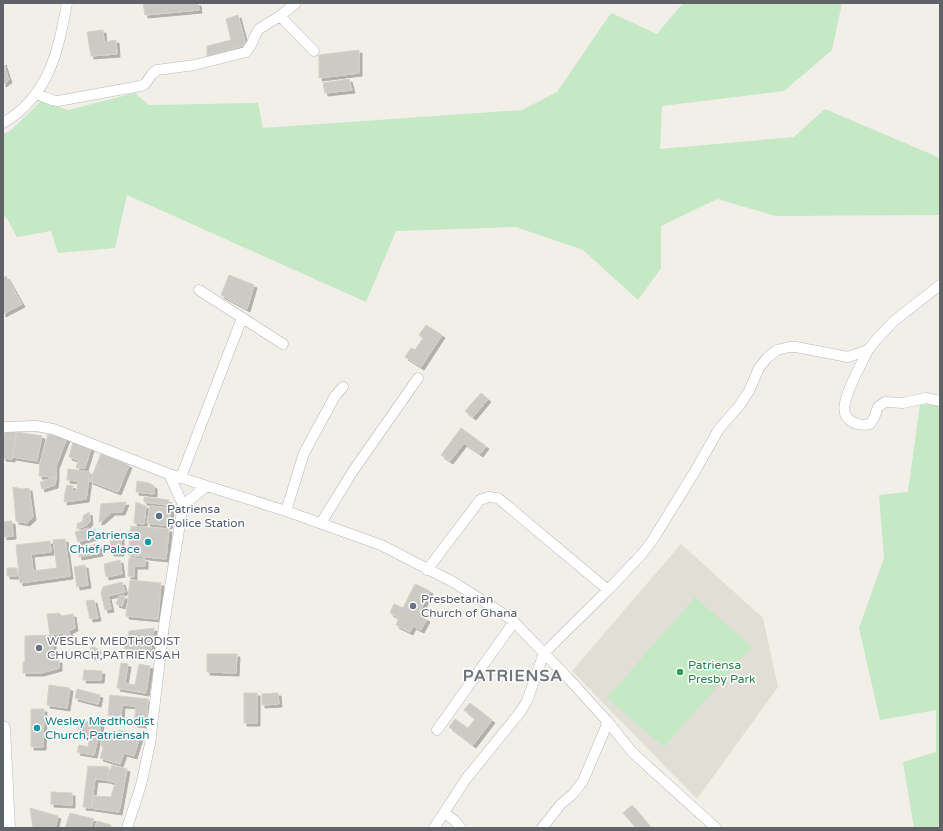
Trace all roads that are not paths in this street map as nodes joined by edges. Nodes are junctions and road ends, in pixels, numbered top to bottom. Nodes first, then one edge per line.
1 (67, 3) edge
2 (296, 3) edge
3 (280, 16) junction
4 (314, 51) dead end
5 (37, 94) junction
6 (3, 124) edge
7 (940, 285) edge
8 (199, 290) dead end
9 (242, 318) junction
10 (283, 344) dead end
11 (868, 350) junction
12 (418, 378) dead end
13 (343, 387) dead end
14 (940, 401) edge
15 (3, 427) edge
16 (169, 474) junction
17 (181, 478) junction
18 (207, 486) junction
19 (183, 505) junction
20 (286, 511) junction
21 (321, 524) junction
22 (427, 570) junction
23 (608, 590) junction
24 (514, 622) junction
25 (544, 653) junction
26 (608, 722) junction
27 (3, 728) edge
28 (437, 730) dead end
29 (444, 813) junction
30 (8, 828) edge
31 (127, 828) edge
32 (434, 828) edge
33 (461, 828) edge
34 (542, 828) edge
35 (716, 828) edge

1 - 5 street
2 - 3 street
3 - 4 street
3 - 5 street
5 - 6 street
7 - 11 street
8 - 9 street
9 - 10 street
9 - 17 street
11 - 14 street
11 - 23 street
12 - 21 street
13 - 20 street
15 - 16 street
16 - 17 street
16 - 19 street
17 - 18 street
18 - 19 street
18 - 20 street
19 - 31 street
20 - 21 street
21 - 22 street
22 - 23 street
22 - 24 street
23 - 25 street
24 - 25 street
24 - 28 street
25 - 26 street
25 - 29 street
26 - 34 street
26 - 35 street
27 - 30 main road
29 - 32 street
29 - 33 street

